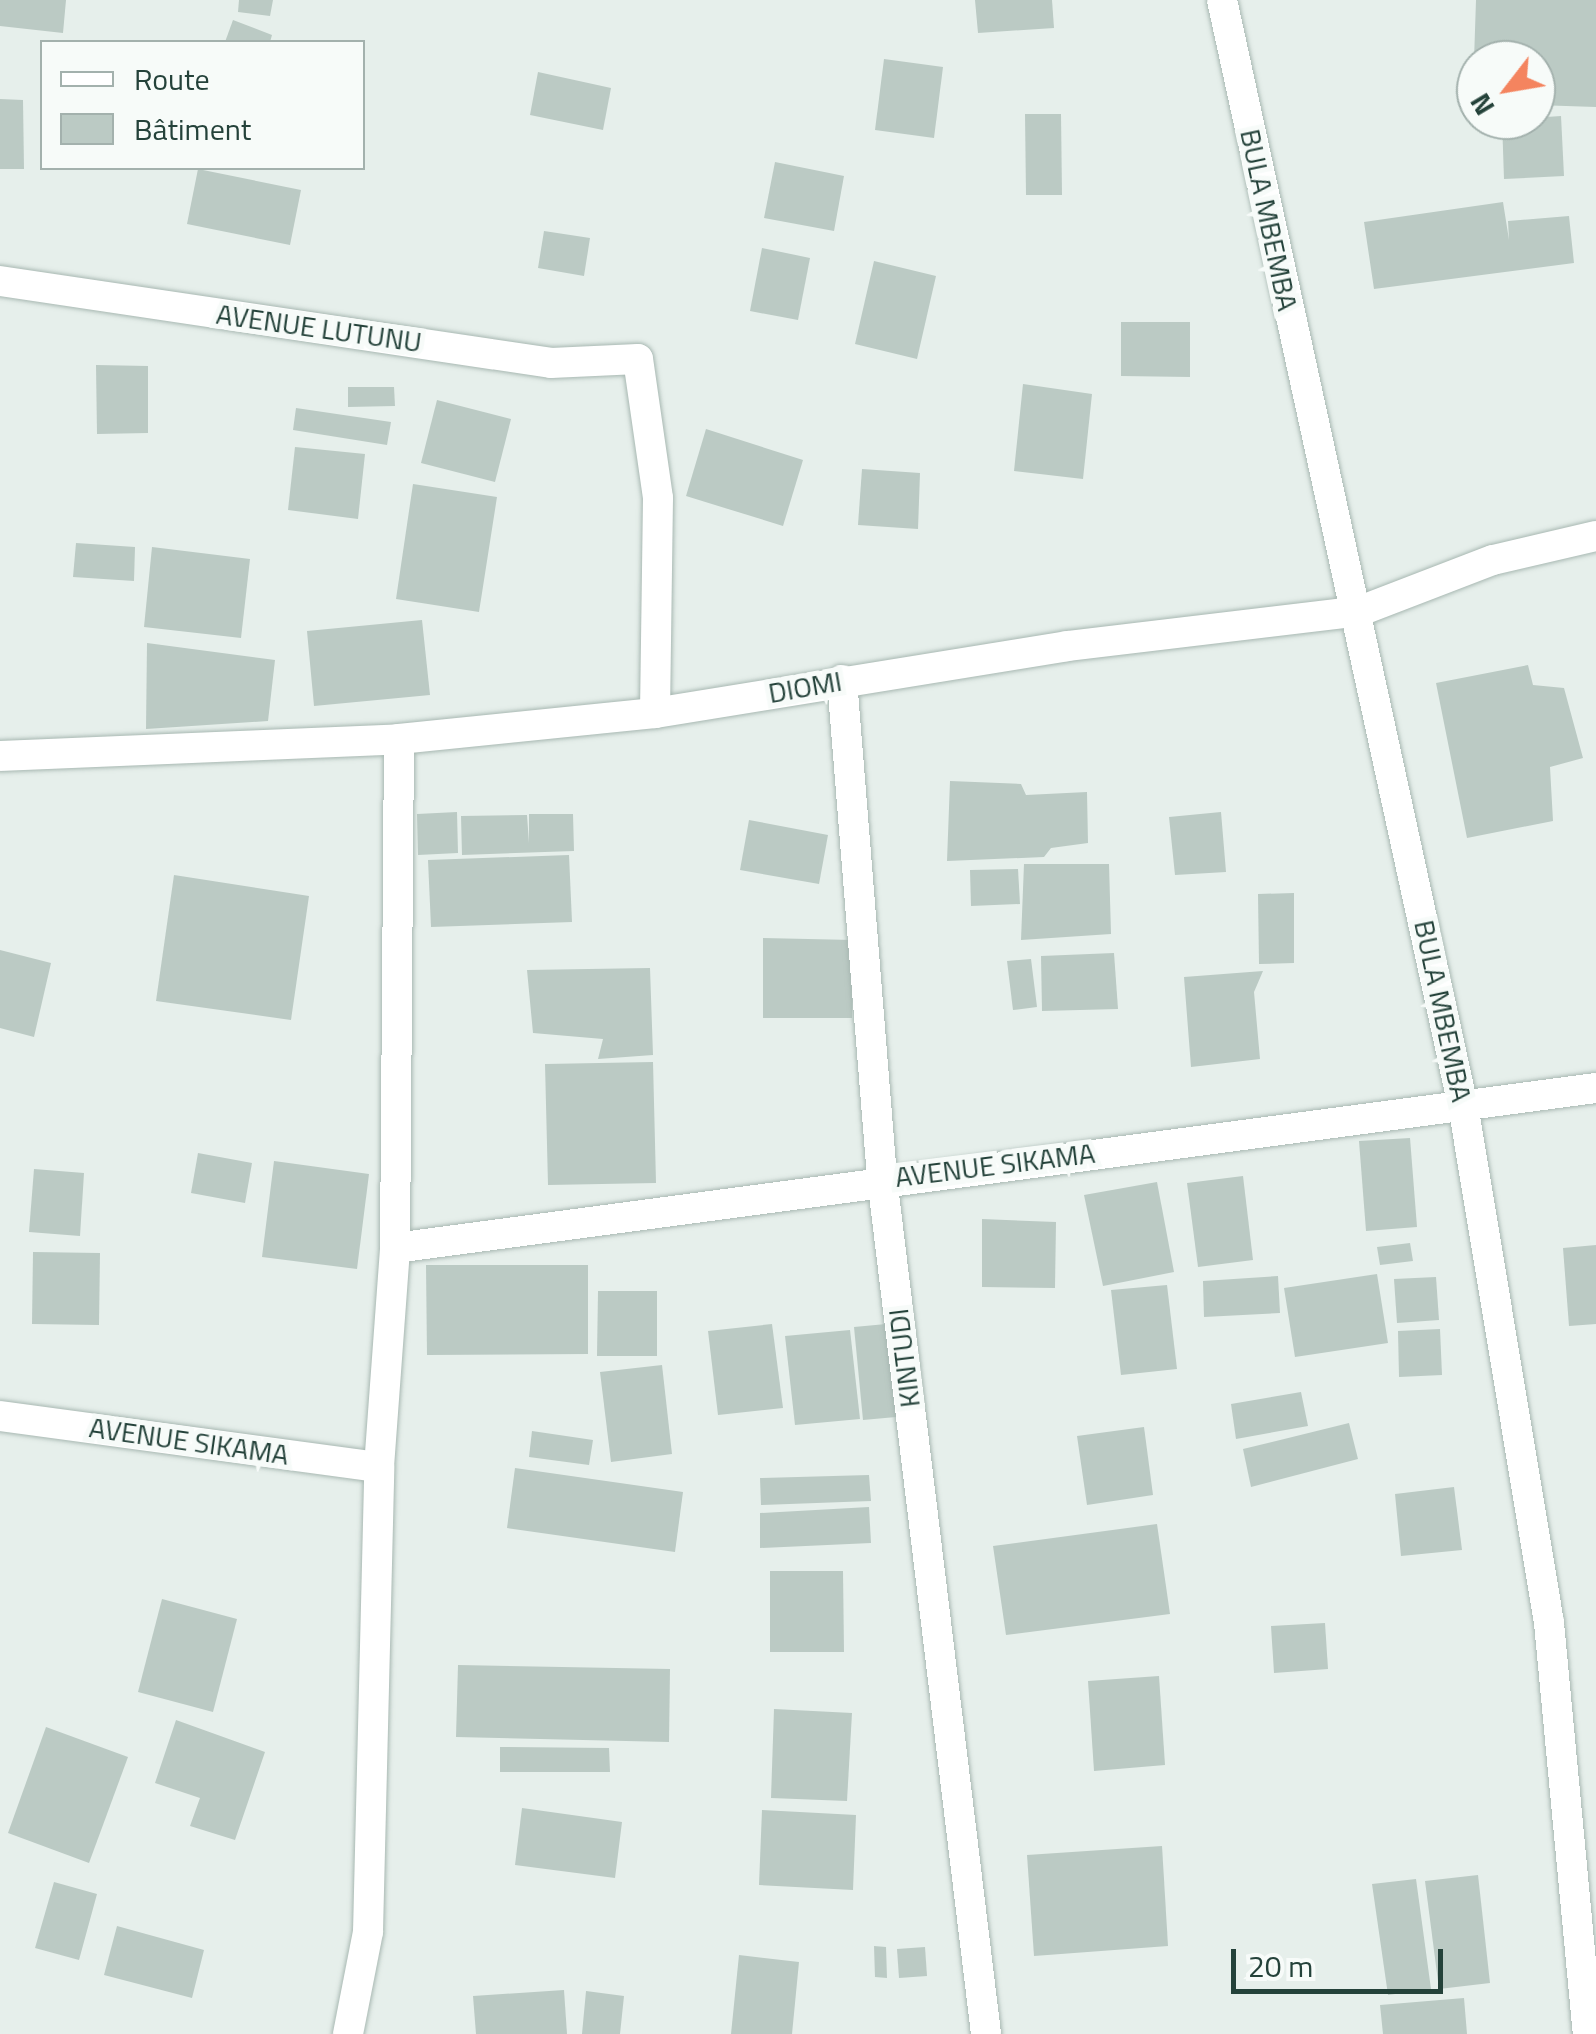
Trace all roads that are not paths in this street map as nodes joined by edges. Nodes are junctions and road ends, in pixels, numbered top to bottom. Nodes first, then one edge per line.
1 (1222, 0) edge
2 (0, 281) edge
3 (1596, 536) edge
4 (1360, 612) junction
5 (842, 680) junction
6 (655, 713) junction
7 (399, 739) junction
8 (0, 756) edge
9 (1596, 1088) edge
10 (1464, 1111) junction
11 (882, 1178) junction
12 (395, 1248) junction
13 (0, 1416) edge
14 (378, 1466) junction
15 (348, 2034) edge
16 (986, 2034) edge
17 (1588, 2034) edge

1 - 4 street, BULA MBEMBA
2 - 6 street, AVENUE LUTUNU
3 - 4 street, DIOMI
4 - 5 street, DIOMI
4 - 10 street, BULA MBEMBA
5 - 6 street, DIOMI
5 - 11 street, KINTUDI
6 - 7 street, DIOMI
7 - 8 street, DIOMI
7 - 12 street
9 - 10 street, AVENUE SIKAMA
10 - 11 street, AVENUE SIKAMA
10 - 17 street, BULA MBEMBA
11 - 12 street, AVENUE SIKAMA
11 - 16 street, KINTUDI
12 - 14 street
13 - 14 street, AVENUE SIKAMA
14 - 15 street

